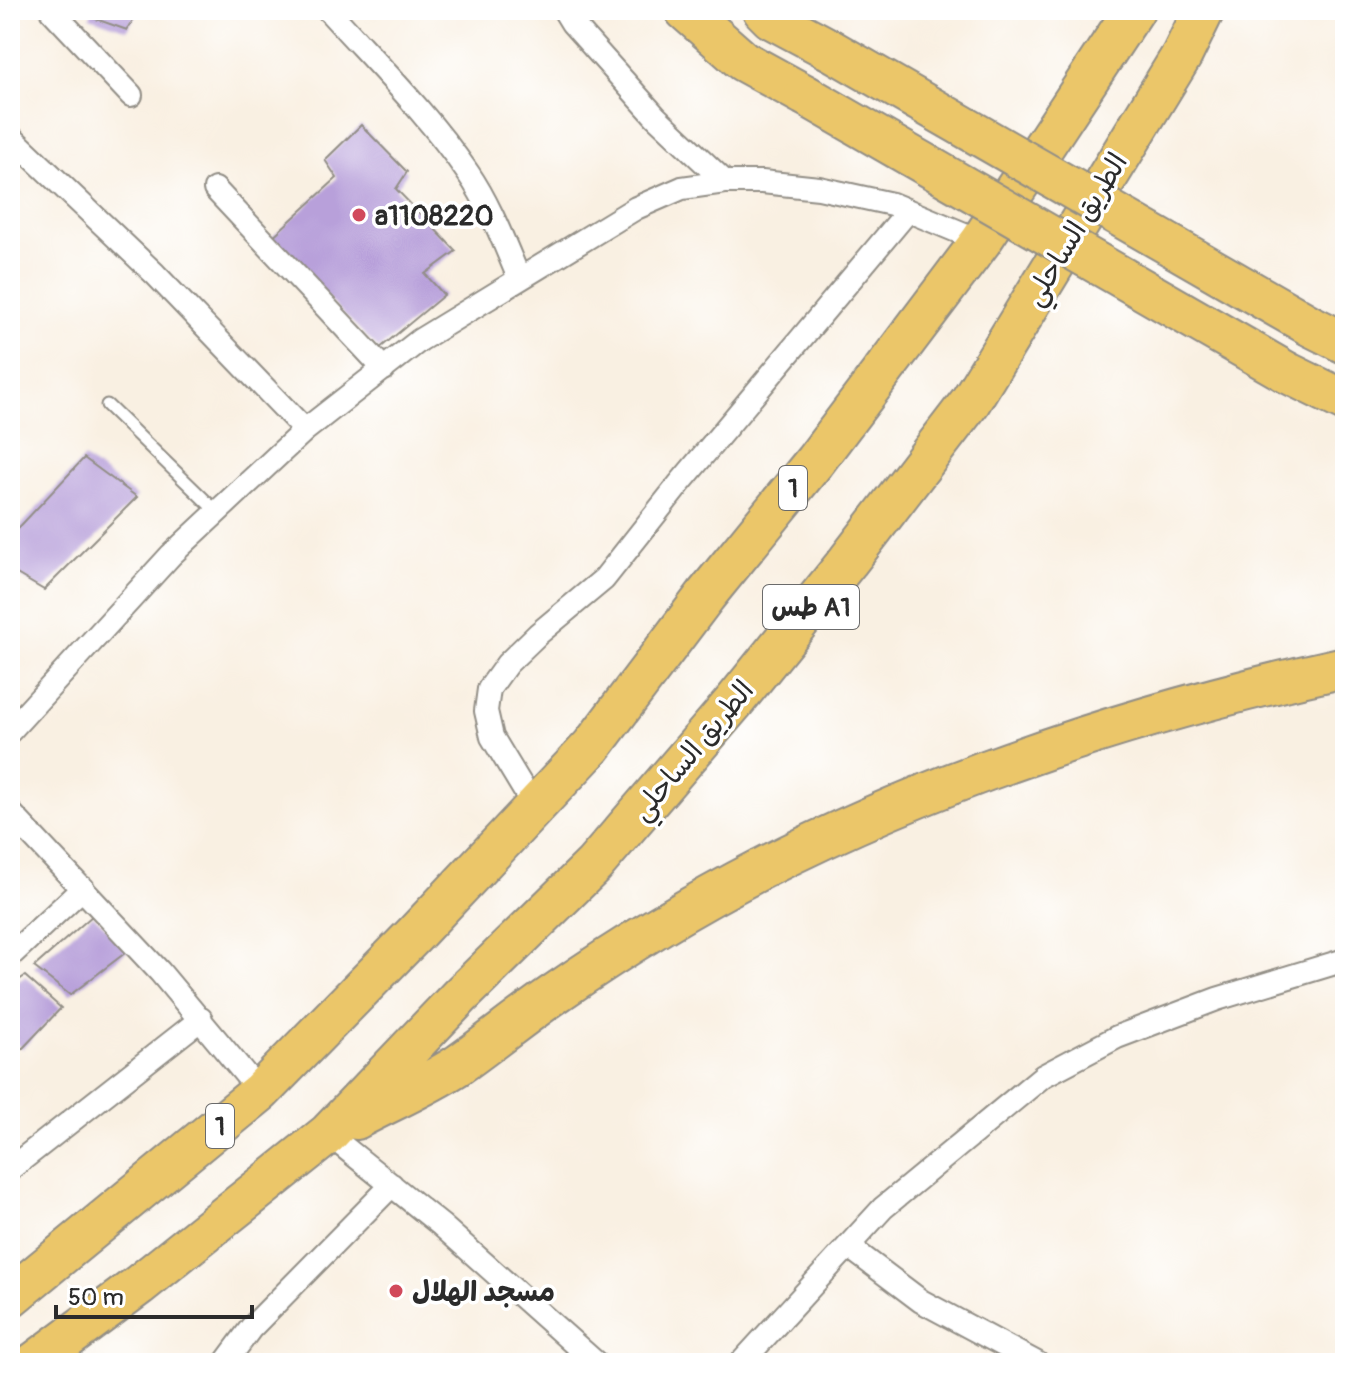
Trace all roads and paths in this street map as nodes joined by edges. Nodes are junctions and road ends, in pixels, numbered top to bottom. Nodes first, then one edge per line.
1 (51, 10) edge
2 (328, 10) edge
3 (564, 10) edge
4 (685, 10) edge
5 (763, 10) edge
6 (1134, 10) edge
7 (1204, 10) edge
8 (131, 95) dead end
9 (10, 136) edge
10 (725, 182) junction
11 (215, 189) dead end
12 (908, 211) junction
13 (981, 241) junction
14 (519, 278) junction
15 (1328, 335) edge
16 (384, 369) junction
17 (1345, 401) edge
18 (107, 405) dead end
19 (305, 430) junction
20 (217, 512) junction
21 (1345, 667) edge
22 (10, 731) edge
23 (535, 808) junction
24 (10, 812) edge
25 (83, 888) junction
26 (10, 956) edge
27 (1345, 960) edge
28 (201, 1019) junction
29 (260, 1092) junction
30 (328, 1134) junction
31 (10, 1169) edge
32 (392, 1185) junction
33 (848, 1246) junction
34 (10, 1297) edge
35 (34, 1363) edge
36 (225, 1363) edge
37 (596, 1363) edge
38 (741, 1363) edge
39 (1037, 1363) edge

1 - 8 street
2 - 14 street
3 - 10 street
4 - 17 highway, bridge
5 - 15 highway, bridge
6 - 13 highway, 1
7 - 30 highway, الطريق الساحلي / طس A1
9 - 19 street
10 - 12 street
10 - 14 street
11 - 16 street
12 - 13 street
12 - 23 street
13 - 23 highway, 1
14 - 16 street
16 - 19 street
18 - 20 lane
19 - 20 street
20 - 22 street
21 - 30 highway
23 - 29 highway, 1
24 - 25 street
25 - 26 street
25 - 28 street
27 - 33 street
28 - 29 street
28 - 31 street
29 - 34 highway, 1
30 - 32 street
30 - 35 highway, الطريق الساحلي / طس A1
32 - 36 street
32 - 37 street
33 - 38 street
33 - 39 street

